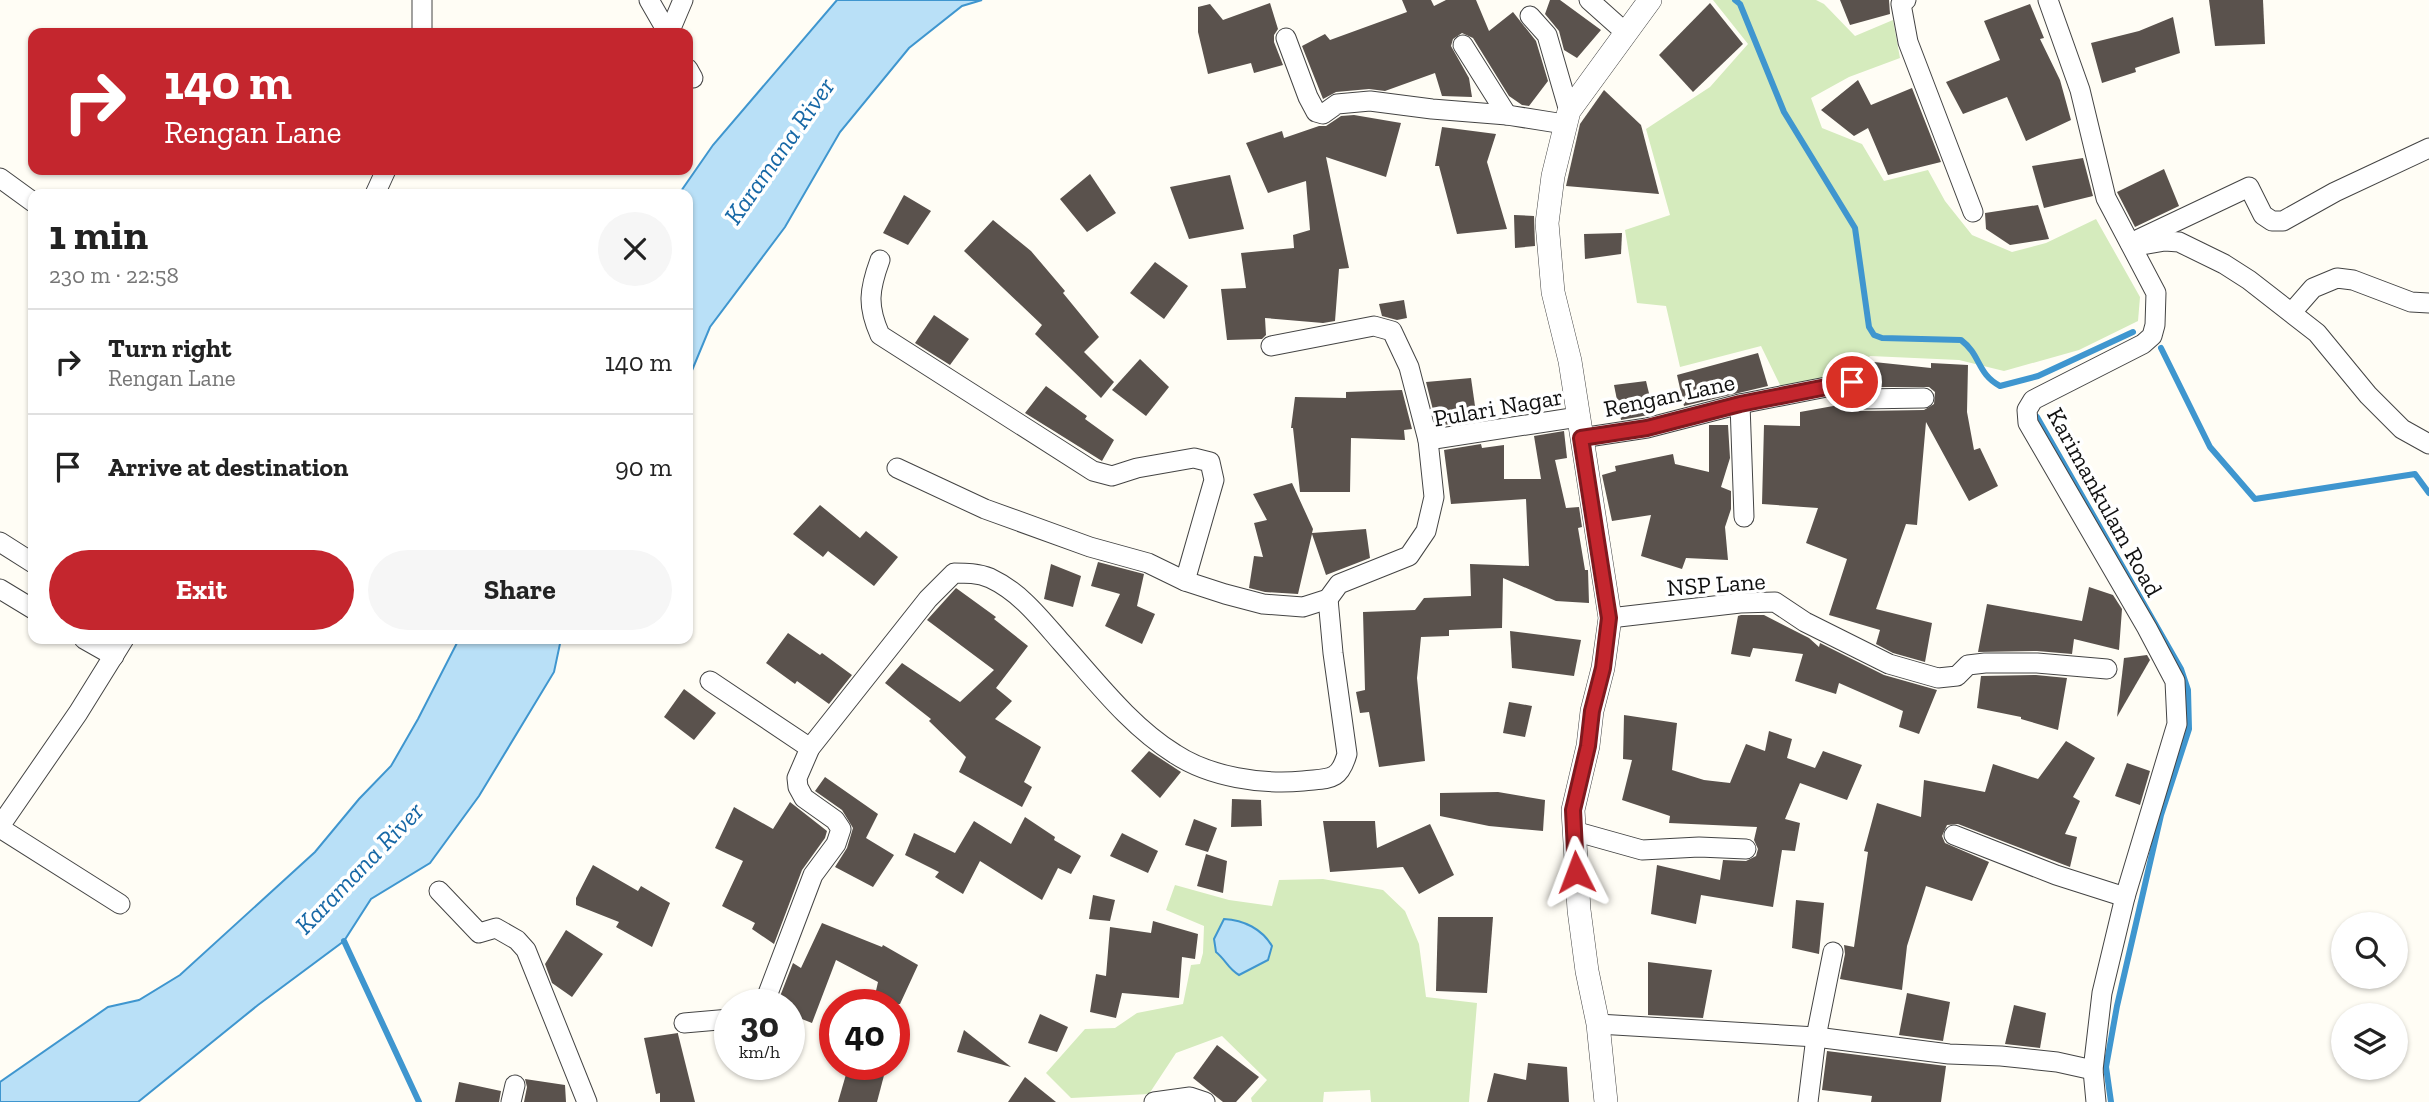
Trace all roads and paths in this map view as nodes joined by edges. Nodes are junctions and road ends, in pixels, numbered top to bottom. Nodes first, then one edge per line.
1 (422, 0) edge
2 (649, 0) edge
3 (683, 0) edge
4 (1589, 0) edge
5 (1650, 0) edge
6 (1906, 0) edge
7 (2048, 0) edge
8 (1530, 16) dead end
9 (422, 28) edge
10 (665, 28) edge
11 (670, 28) edge
12 (1626, 33) junction
13 (1286, 38) dead end
14 (1463, 45) dead end
15 (1507, 115) junction
16 (1567, 117) junction
17 (2429, 148) edge
18 (0, 178) edge
19 (28, 198) edge
20 (1973, 212) dead end
21 (2130, 243) junction
22 (880, 260) dead end
23 (2429, 303) edge
24 (2292, 312) junction
25 (1271, 346) dead end
26 (1924, 398) dead end
27 (1740, 404) junction
28 (1580, 428) junction
29 (1428, 440) junction
30 (2429, 444) edge
31 (897, 468) dead end
32 (1744, 517) dead end
33 (0, 542) edge
34 (28, 560) edge
35 (1185, 580) junction
36 (0, 589) edge
37 (1328, 599) junction
38 (28, 606) edge
39 (1609, 618) junction
40 (93, 644) edge
41 (121, 644) edge
42 (114, 656) junction
43 (2107, 669) dead end
44 (710, 681) dead end
45 (810, 748) junction
46 (0, 827) edge
47 (1574, 831) junction
48 (1954, 835) dead end
49 (1746, 849) dead end
50 (439, 891) dead end
51 (2125, 897) junction
52 (120, 904) dead end
53 (1833, 952) dead end
54 (770, 989) edge
55 (714, 1020) edge
56 (684, 1023) dead end
57 (1598, 1024) junction
58 (1816, 1037) junction
59 (2093, 1070) junction
60 (587, 1102) edge
61 (1154, 1102) edge
62 (1205, 1102) edge
63 (1606, 1102) edge
64 (1808, 1102) edge
65 (2096, 1102) edge

1 - 9 street
2 - 10 street
3 - 11 street
4 - 12 street
5 - 12 street
6 - 20 street
7 - 21 street, Karimankulam Road
8 - 16 street
12 - 16 street
13 - 15 street
14 - 15 street
15 - 16 street
16 - 28 street
17 - 21 street
18 - 19 street
21 - 24 street
21 - 51 street, Karimankulam Road
22 - 35 street
23 - 24 street
24 - 30 street
25 - 29 street
26 - 27 street, Rengan Lane
27 - 28 street, Rengan Lane
27 - 32 street
28 - 29 street, Pulari Nagar
28 - 39 street
29 - 37 street, Pulari Nagar
31 - 35 street
33 - 34 street
35 - 37 street
36 - 38 street
37 - 45 street
39 - 43 street, NSP Lane
39 - 47 street
40 - 42 street
41 - 42 street
42 - 46 street
44 - 45 street
45 - 54 street
46 - 52 street
47 - 49 street
47 - 57 street
48 - 51 street
50 - 60 street
51 - 59 street, Karimankulam Road
53 - 58 street
55 - 56 street
57 - 58 street
57 - 63 street
58 - 59 street
58 - 64 street
59 - 65 street, Karimankulam Road
61 - 62 street

